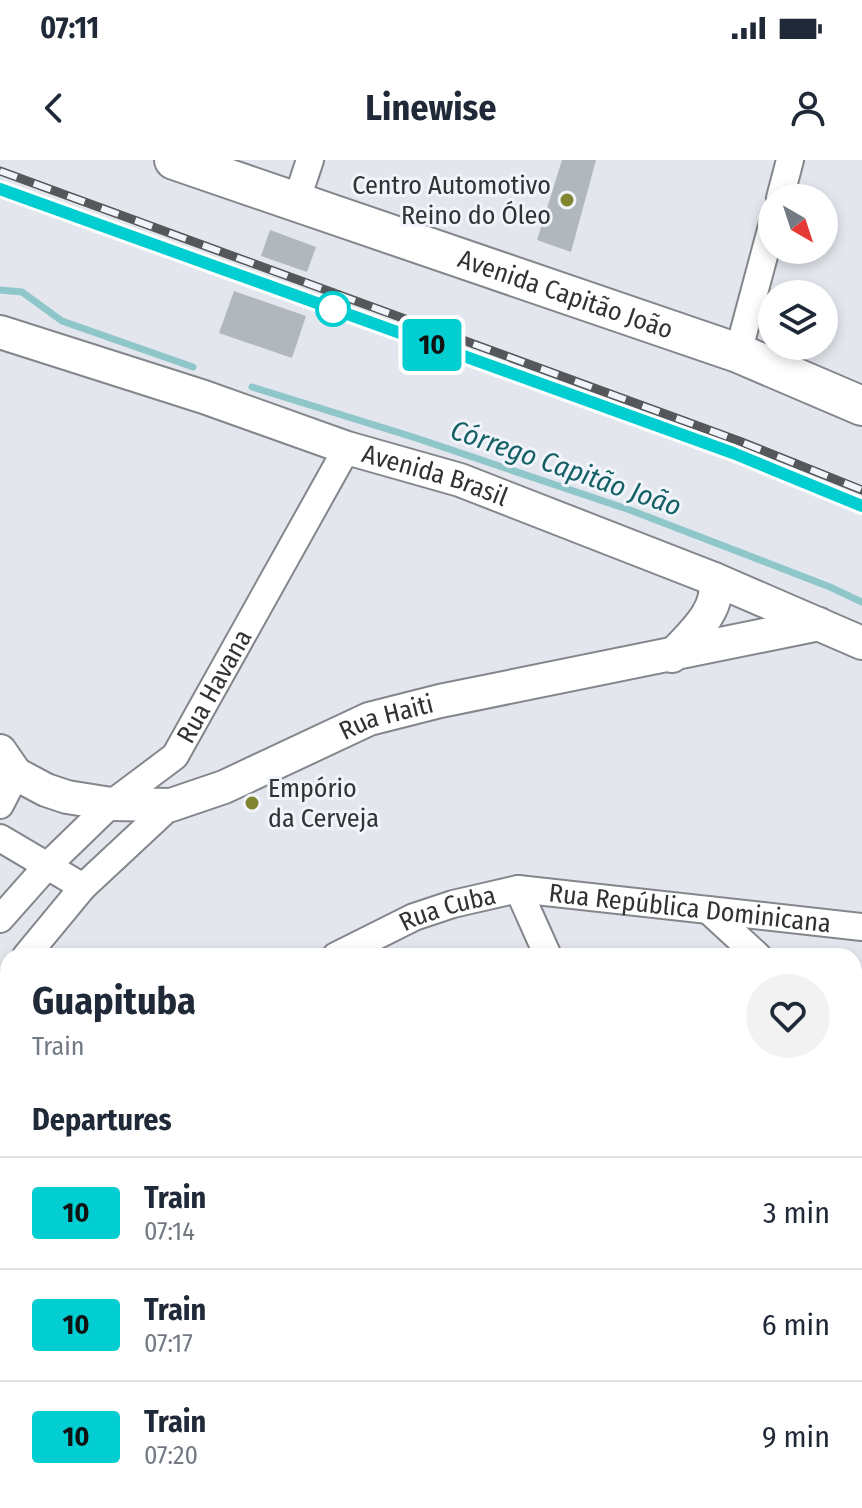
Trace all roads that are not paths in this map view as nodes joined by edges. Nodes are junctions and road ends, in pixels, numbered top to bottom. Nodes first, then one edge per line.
1 (174, 160) edge
2 (310, 160) edge
3 (790, 160) edge
4 (784, 184) edge
5 (296, 202) junction
6 (762, 264) edge
7 (0, 332) edge
8 (738, 353) junction
9 (862, 406) edge
10 (347, 448) junction
11 (714, 579) junction
12 (819, 624) junction
13 (862, 643) edge
14 (672, 656) junction
15 (8, 763) edge
16 (111, 804) junction
17 (0, 805) edge
18 (171, 805) junction
19 (0, 838) edge
20 (48, 865) junction
21 (83, 887) junction
22 (518, 889) junction
23 (708, 910) junction
24 (0, 919) edge
25 (862, 927) edge
26 (33, 948) edge
27 (352, 948) edge
28 (544, 948) edge
29 (749, 948) edge

1 - 5 highway, Avenida Capitão João
2 - 5 street
3 - 4 street
5 - 8 highway, Avenida Capitão João
6 - 8 street
7 - 10 main road, Avenida Brasil
8 - 9 highway, Avenida Capitão João
10 - 11 main road, Avenida Brasil
10 - 16 street, Rua Havana
11 - 12 main road, Avenida Brasil
11 - 14 main road
12 - 13 main road, Avenida Brasil
12 - 14 main road, Rua Haiti
14 - 18 main road, Rua Haiti
15 - 16 main road, Rua Haiti
15 - 17 street
16 - 18 main road, Rua Haiti
16 - 20 street, Rua Havana
18 - 21 street
19 - 20 street
20 - 21 street
20 - 24 street, Rua Havana
21 - 26 street
22 - 23 street, Rua República Dominicana
22 - 27 street, Rua Cuba
22 - 28 street
23 - 25 street, Rua República Dominicana
23 - 29 street

